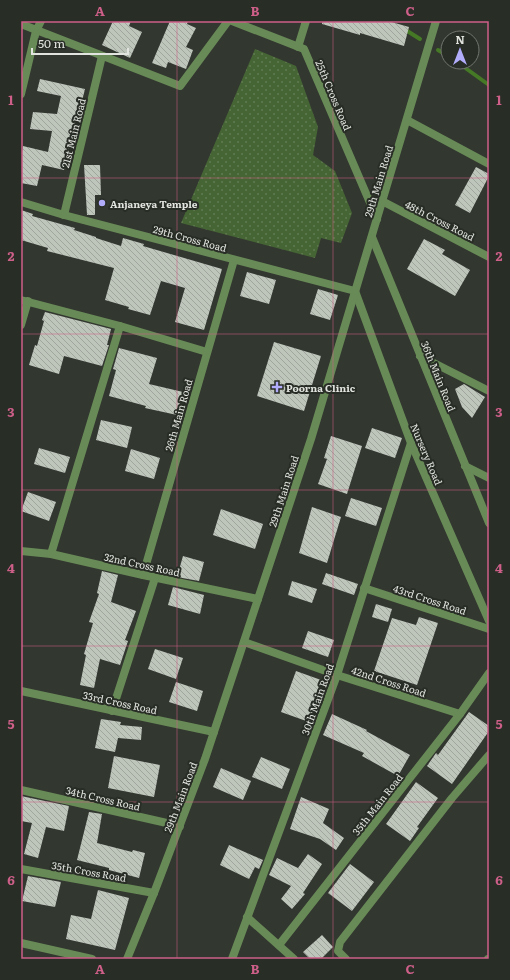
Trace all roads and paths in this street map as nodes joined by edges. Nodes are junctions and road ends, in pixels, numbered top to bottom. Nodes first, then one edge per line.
1 (41, 21) edge
2 (228, 21) edge
3 (232, 21) edge
4 (306, 21) edge
5 (436, 21) edge
6 (21, 24) edge
7 (36, 30) junction
8 (298, 47) junction
9 (102, 56) junction
10 (24, 69) edge
11 (21, 94) edge
12 (406, 120) junction
13 (489, 164) edge
14 (382, 201) junction
15 (21, 202) edge
16 (64, 215) junction
17 (377, 219) junction
18 (372, 237) junction
19 (489, 257) edge
20 (234, 260) junction
21 (355, 291) junction
22 (24, 300) edge
23 (21, 325) edge
24 (120, 326) junction
25 (207, 352) junction
26 (420, 356) junction
27 (489, 391) edge
28 (411, 443) junction
29 (465, 466) junction
30 (489, 478) edge
31 (489, 523) edge
32 (21, 551) edge
33 (51, 554) junction
34 (143, 575) junction
35 (155, 578) junction
36 (364, 588) junction
37 (258, 599) junction
38 (489, 622) edge
39 (489, 629) edge
40 (244, 642) junction
41 (489, 673) edge
42 (337, 675) junction
43 (21, 691) edge
44 (112, 711) junction
45 (460, 714) junction
46 (214, 732) junction
47 (489, 755) edge
48 (21, 790) edge
49 (180, 826) junction
50 (21, 869) edge
51 (154, 893) junction
52 (247, 917) junction
53 (21, 943) edge
54 (279, 945) junction
55 (92, 959) edge
56 (127, 959) edge
57 (232, 959) edge
58 (294, 959) edge
59 (346, 959) edge

1 - 7 street
2 - 9 street
3 - 8 street
4 - 8 street
5 - 12 street, 29th Main Road
6 - 7 street
7 - 9 street
7 - 10 street
8 - 17 street, 25th Cross Road
9 - 16 street, 21st Main Road
10 - 11 street
12 - 13 street
12 - 14 street, 29th Main Road
14 - 17 street, 29th Main Road
14 - 19 street, 48th Cross Road
15 - 16 street, 29th Cross Road
16 - 20 street, 29th Cross Road
17 - 18 street, 29th Main Road
18 - 21 street, 29th Main Road
18 - 26 street, 36th Main Road
20 - 21 street, 29th Cross Road
20 - 25 street, 26th Main Road
21 - 28 street, Nursery Road
21 - 37 street, 29th Main Road
22 - 23 street
22 - 24 street
24 - 25 street
24 - 33 street
25 - 34 street, 26th Main Road
26 - 27 street
26 - 29 street, 36th Main Road
28 - 36 street, 30th Main Road
28 - 38 street, Nursery Road
29 - 30 street
29 - 31 street, 36th Main Road
32 - 33 street, 32nd Cross Road
33 - 34 street, 32nd Cross Road
34 - 35 street, 32nd Cross Road
35 - 37 street, 32nd Cross Road
35 - 44 street
36 - 39 street, 43rd Cross Road
36 - 42 street, 30th Main Road
37 - 40 street, 29th Main Road
40 - 42 street, 42nd Cross Road
40 - 46 street, 29th Main Road
41 - 45 street, 35th Main Road
42 - 45 street, 42nd Cross Road
42 - 52 street, 30th Main Road
43 - 44 street, 33rd Cross Road
44 - 46 street, 33rd Cross Road
45 - 54 street, 35th Main Road
46 - 49 street, 29th Main Road
47 - 59 street
48 - 49 street, 34th Cross Road
49 - 51 street, 29th Main Road
50 - 51 street, 35th Cross Road
51 - 56 street, 29th Main Road
52 - 54 street
52 - 57 street, 30th Main Road
53 - 55 street
54 - 58 street

